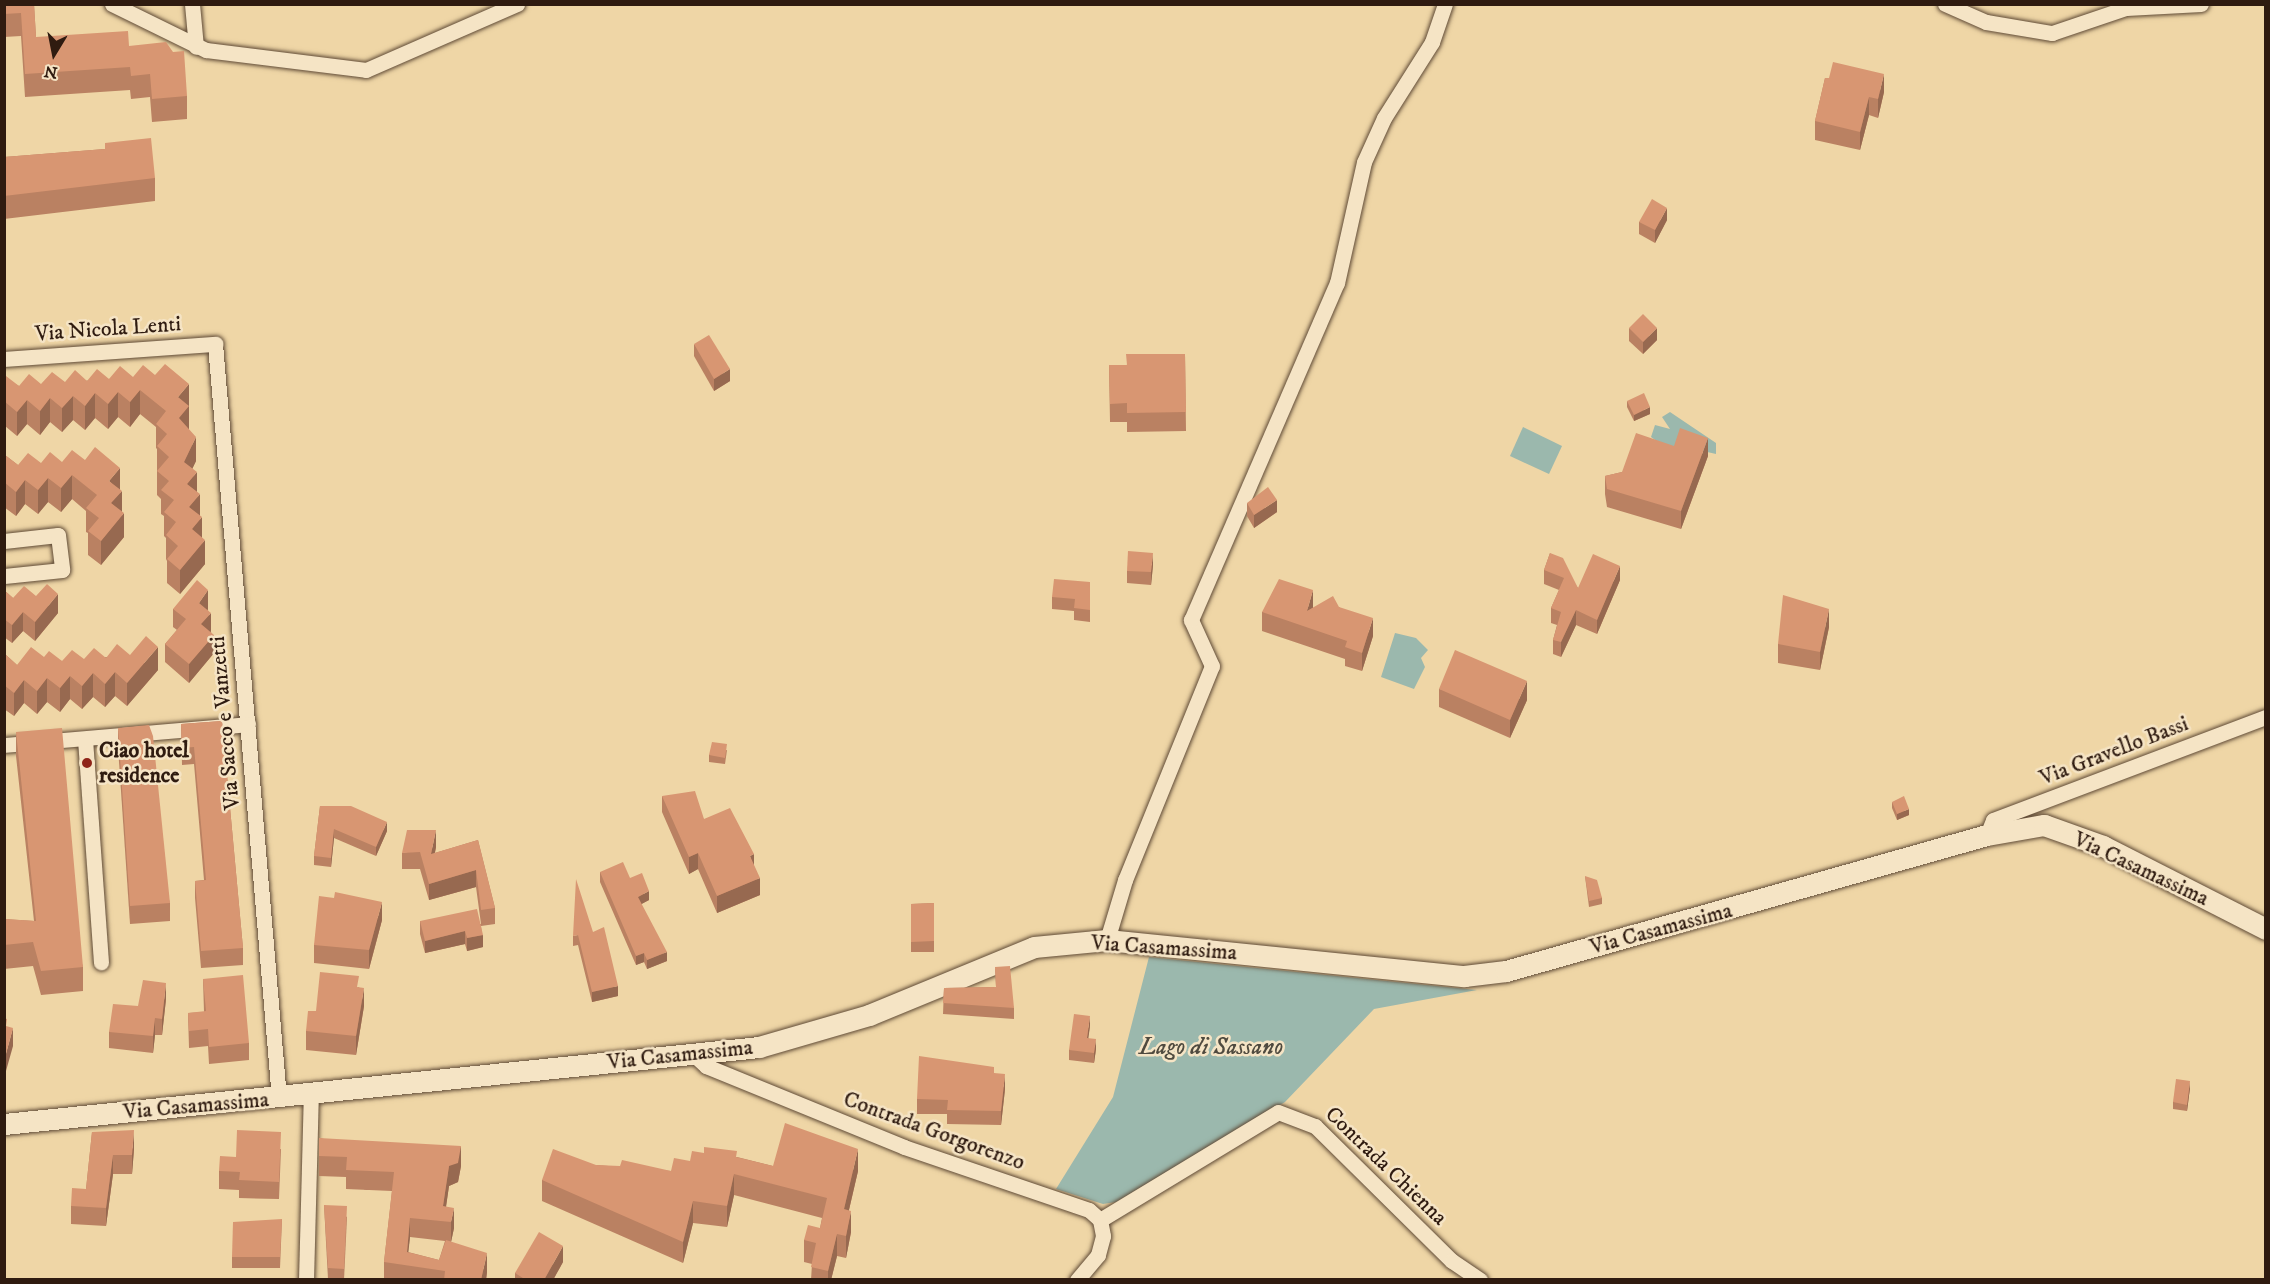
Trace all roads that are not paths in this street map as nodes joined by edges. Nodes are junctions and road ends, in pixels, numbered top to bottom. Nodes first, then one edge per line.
1 (192, 4) edge
2 (517, 4) edge
3 (1445, 4) edge
4 (1946, 4) edge
5 (2201, 4) edge
6 (116, 5) edge
7 (196, 47) junction
8 (215, 344) joint
9 (4, 359) edge
10 (4, 541) edge
11 (4, 576) edge
12 (2265, 717) edge
13 (248, 724) junction
14 (85, 739) junction
15 (4, 745) edge
16 (1987, 835) junction
17 (2265, 929) edge
18 (1107, 940) junction
19 (101, 962) dead end
20 (691, 1052) junction
21 (311, 1095) junction
22 (279, 1099) junction
23 (4, 1124) edge
24 (1100, 1220) junction
25 (306, 1280) edge
26 (1077, 1280) edge
27 (1480, 1280) edge

1 - 7 street
2 - 7 street
3 - 18 street
4 - 5 street
6 - 7 street
8 - 9 street, Via Nicola Lenti
8 - 13 street, Via Sacco e Vanzetti
10 - 11 street
12 - 16 street, Via Gravello Bassi
13 - 14 street
13 - 22 street, Via Sacco e Vanzetti
14 - 15 street
14 - 19 street
16 - 17 main road, Via Casamassima
16 - 18 main road, Via Casamassima
18 - 20 main road, Via Casamassima
20 - 21 main road, Via Casamassima
20 - 24 street, Contrada Gorgorenzo
21 - 22 main road, Via Casamassima
21 - 25 street
22 - 23 main road, Via Casamassima
24 - 26 street
24 - 27 street, Contrada Chienna

